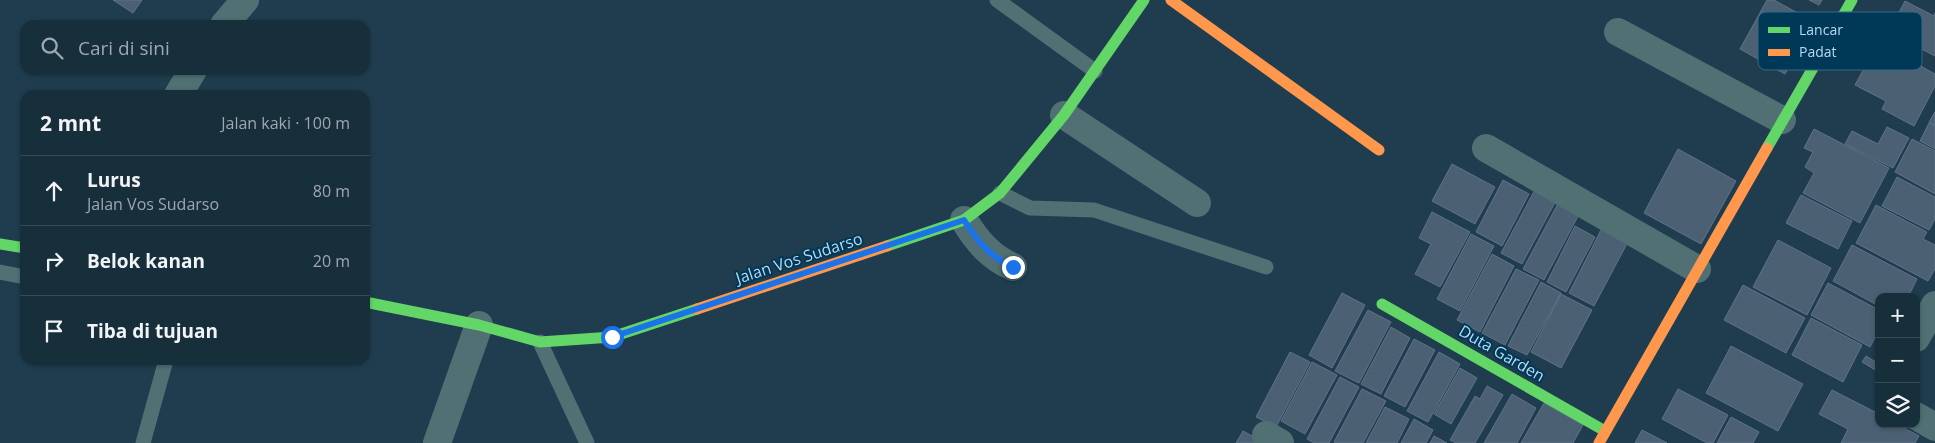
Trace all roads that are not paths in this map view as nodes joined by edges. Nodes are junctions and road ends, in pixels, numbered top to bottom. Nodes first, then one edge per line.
1 (245, 0) edge
2 (997, 0) edge
3 (1144, 0) edge
4 (1171, 0) edge
5 (1852, 0) edge
6 (1845, 12) edge
7 (228, 20) edge
8 (1618, 32) dead end
9 (1811, 70) edge
10 (1095, 71) junction
11 (190, 75) edge
12 (181, 90) edge
13 (1064, 115) junction
14 (1782, 120) junction
15 (1486, 148) dead end
16 (1379, 150) dead end
17 (1000, 193) junction
18 (1197, 203) dead end
19 (964, 220) junction
20 (0, 244) edge
21 (20, 247) edge
22 (1013, 267) dead end
23 (1266, 268) dead end
24 (1697, 269) junction
25 (0, 272) edge
26 (20, 276) edge
27 (370, 303) edge
28 (1382, 304) dead end
29 (1935, 305) edge
30 (479, 325) junction
31 (1920, 331) edge
32 (540, 342) junction
33 (165, 365) edge
34 (1920, 418) edge
35 (1935, 427) edge
36 (1605, 431) junction
37 (142, 443) edge
38 (437, 443) edge
39 (587, 443) edge
40 (1598, 443) edge

1 - 7 street
2 - 10 lane
3 - 10 street, Jalan Vos Sudarso
4 - 16 street
5 - 6 street
8 - 14 street
9 - 14 street
10 - 13 street, Jalan Vos Sudarso
11 - 12 street
13 - 17 street, Jalan Vos Sudarso
13 - 18 street
14 - 24 street
15 - 24 street
17 - 19 street, Jalan Vos Sudarso
17 - 23 lane
19 - 22 street
19 - 32 street, Jalan Vos Sudarso
20 - 21 street
24 - 36 street
25 - 26 lane
27 - 30 street, Jalan Vos Sudarso
28 - 36 street, Duta Garden
29 - 31 street
30 - 32 street, Jalan Vos Sudarso
30 - 38 street
32 - 39 lane
33 - 37 lane
34 - 35 street
36 - 40 street

